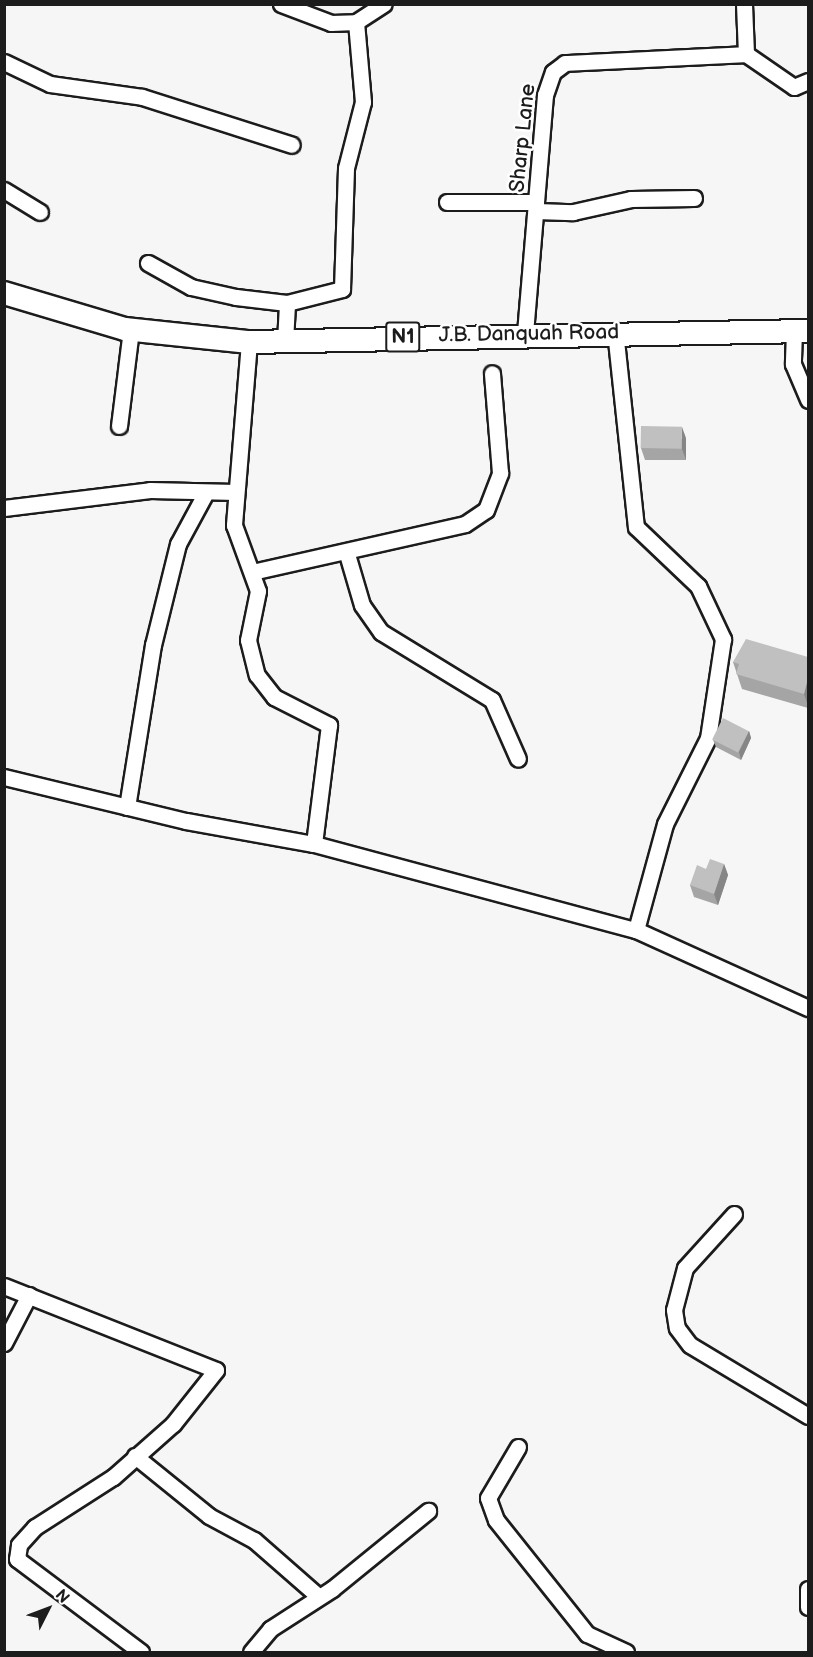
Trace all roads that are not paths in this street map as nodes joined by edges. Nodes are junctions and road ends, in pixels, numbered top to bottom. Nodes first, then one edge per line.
1 (281, 4) edge
2 (384, 4) edge
3 (744, 4) edge
4 (356, 22) junction
5 (746, 54) junction
6 (4, 62) edge
7 (808, 81) edge
8 (292, 145) dead end
9 (4, 190) edge
10 (694, 198) dead end
11 (447, 202) dead end
12 (536, 207) junction
13 (40, 212) dead end
14 (148, 263) dead end
15 (4, 293) edge
16 (287, 303) junction
17 (131, 330) junction
18 (615, 331) junction
19 (801, 331) edge
20 (525, 333) junction
21 (249, 342) junction
22 (285, 342) junction
23 (492, 373) dead end
24 (808, 400) edge
25 (119, 426) dead end
26 (236, 492) junction
27 (205, 494) junction
28 (4, 508) edge
29 (347, 554) junction
30 (252, 572) junction
31 (518, 759) dead end
32 (4, 777) edge
33 (127, 807) junction
34 (314, 844) junction
35 (636, 930) junction
36 (808, 1008) edge
37 (734, 1214) dead end
38 (4, 1286) edge
39 (29, 1295) junction
40 (4, 1344) edge
41 (808, 1416) edge
42 (518, 1447) dead end
43 (135, 1456) junction
44 (428, 1511) dead end
45 (808, 1589) edge
46 (319, 1597) junction
47 (808, 1607) edge
48 (141, 1653) edge
49 (251, 1653) edge
50 (626, 1653) edge

1 - 4 street
2 - 4 street
3 - 5 street
4 - 16 street
5 - 7 street
5 - 12 street, Sharp Lane
6 - 8 street
9 - 13 street
10 - 12 street
11 - 12 street
12 - 20 street, Sharp Lane
14 - 16 street
15 - 17 highway, J.B. Danquah Road / N1
16 - 22 street
17 - 21 highway, J.B. Danquah Road / N1
17 - 25 street
18 - 19 highway, J.B. Danquah Road / N1
18 - 20 highway, J.B. Danquah Road / N1
18 - 35 street
19 - 24 street
20 - 22 highway, J.B. Danquah Road / N1
21 - 22 highway, J.B. Danquah Road / N1
21 - 26 street
23 - 29 street
26 - 27 street
26 - 30 street
27 - 28 street
27 - 33 street
29 - 30 street
29 - 31 street
30 - 34 street
32 - 33 street
33 - 34 street
34 - 35 street
35 - 36 street
37 - 41 street
38 - 39 street
39 - 40 street
39 - 43 street
42 - 50 street
43 - 46 street
43 - 48 street
44 - 46 street
45 - 47 street
46 - 49 street

